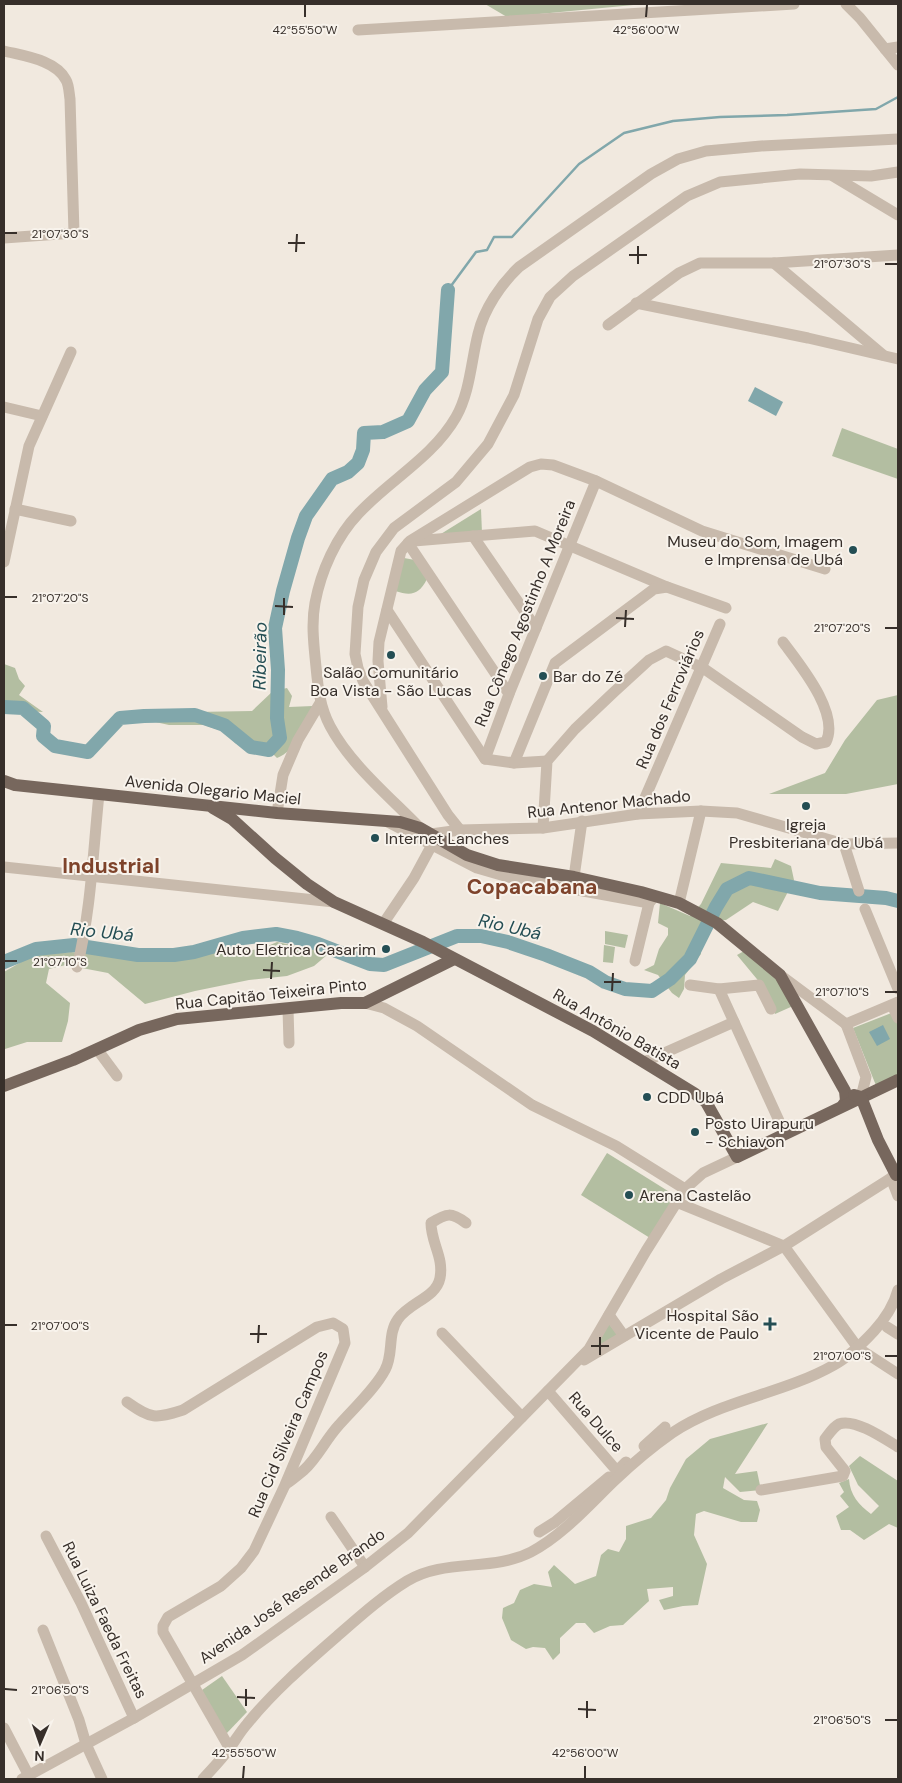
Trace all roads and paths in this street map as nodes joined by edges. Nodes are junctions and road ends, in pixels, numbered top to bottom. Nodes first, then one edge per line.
1 (794, 4) edge
2 (846, 4) edge
3 (653, 8) edge
4 (358, 30) dead end
5 (898, 47) edge
6 (885, 49) junction
7 (4, 51) edge
8 (898, 65) edge
9 (898, 139) edge
10 (898, 172) edge
11 (832, 175) junction
12 (871, 176) junction
13 (871, 198) junction
14 (898, 215) edge
15 (4, 238) edge
16 (898, 255) edge
17 (774, 263) junction
18 (636, 303) junction
19 (608, 325) dead end
20 (70, 352) dead end
21 (884, 356) junction
22 (898, 359) edge
23 (4, 407) edge
24 (42, 416) junction
25 (596, 481) junction
26 (15, 509) junction
27 (71, 521) dead end
28 (473, 536) junction
29 (409, 542) junction
30 (569, 546) junction
31 (4, 562) edge
32 (825, 569) dead end
33 (667, 587) junction
34 (726, 608) dead end
35 (387, 610) junction
36 (720, 624) dead end
37 (536, 628) junction
38 (783, 642) dead end
39 (702, 668) junction
40 (509, 694) junction
41 (320, 703) junction
42 (382, 709) junction
43 (485, 759) junction
44 (547, 761) junction
45 (514, 763) junction
46 (4, 781) edge
47 (99, 794) junction
48 (209, 805) junction
49 (261, 810) junction
50 (701, 811) junction
51 (277, 813) junction
52 (638, 814) junction
53 (448, 815) junction
54 (582, 821) junction
55 (387, 822) junction
56 (543, 828) junction
57 (460, 830) junction
58 (248, 832) junction
59 (431, 835) junction
60 (898, 843) edge
61 (844, 844) junction
62 (4, 868) edge
63 (91, 877) junction
64 (574, 877) junction
65 (307, 884) junction
66 (858, 891) dead end
67 (301, 899) junction
68 (652, 899) junction
69 (334, 902) junction
70 (679, 903) junction
71 (865, 909) dead end
72 (383, 924) junction
73 (449, 956) junction
74 (635, 961) dead end
75 (78, 962) dead end
76 (780, 975) junction
77 (690, 986) dead end
78 (719, 989) junction
79 (898, 989) edge
80 (365, 1003) junction
81 (895, 1004) edge
82 (288, 1009) junction
83 (771, 1009) dead end
84 (898, 1018) edge
85 (734, 1022) junction
86 (846, 1024) junction
87 (289, 1043) dead end
88 (97, 1049) junction
89 (644, 1062) junction
90 (117, 1076) dead end
91 (898, 1080) edge
92 (4, 1086) edge
93 (845, 1091) junction
94 (861, 1097) junction
95 (843, 1105) junction
96 (785, 1134) junction
97 (737, 1157) junction
98 (895, 1176) edge
99 (685, 1189) junction
100 (898, 1195) edge
101 (676, 1202) junction
102 (466, 1223) dead end
103 (784, 1246) junction
104 (898, 1290) edge
105 (898, 1307) edge
106 (609, 1315) junction
107 (887, 1327) junction
108 (442, 1333) dead end
109 (898, 1334) edge
110 (624, 1336) junction
111 (860, 1350) junction
112 (572, 1367) junction
113 (898, 1374) edge
114 (547, 1392) junction
115 (127, 1402) dead end
116 (522, 1417) junction
117 (665, 1427) dead end
118 (898, 1447) edge
119 (619, 1472) junction
120 (285, 1485) junction
121 (761, 1490) dead end
122 (330, 1517) dead end
123 (539, 1532) dead end
124 (46, 1536) dead end
125 (365, 1567) junction
126 (43, 1630) dead end
127 (192, 1685) junction
128 (134, 1718) junction
129 (4, 1728) edge
130 (86, 1744) junction
131 (230, 1749) junction
132 (25, 1778) edge
133 (102, 1779) edge
134 (203, 1779) edge

1 - 3 street
2 - 6 street
3 - 4 street
5 - 6 street
6 - 8 street
7 - 15 street
9 - 41 street
10 - 12 street
11 - 12 street
11 - 13 street
11 - 42 street
12 - 13 street
13 - 14 street
16 - 17 street
17 - 18 street
17 - 21 street
18 - 19 street
18 - 21 street
20 - 24 street
21 - 22 street
23 - 24 street
24 - 26 street
25 - 29 street
25 - 30 street, Rua Cônego Agostinho A Moreira
25 - 32 street
26 - 27 street
26 - 31 street
28 - 29 street
28 - 30 street
28 - 37 street
29 - 35 street
29 - 40 street
30 - 33 street
30 - 37 street, Rua Cônego Agostinho A Moreira
33 - 34 street
33 - 45 street
35 - 42 street
35 - 43 street
36 - 39 street, Rua dos Ferroviários
37 - 40 street, Rua Cônego Agostinho A Moreira
38 - 39 street
39 - 44 street
39 - 52 street, Rua dos Ferroviários
40 - 43 street, Rua Cônego Agostinho A Moreira
41 - 51 street
41 - 59 street
42 - 53 street
43 - 45 street
44 - 45 street
44 - 56 street
46 - 47 main road, Avenida Olegario Maciel
47 - 48 main road, Avenida Olegario Maciel
47 - 63 street
48 - 49 main road, Avenida Olegario Maciel
48 - 58 main road, Rua Antônio Batista
49 - 51 main road, Avenida Olegario Maciel
49 - 58 main road
50 - 52 street, Rua Antenor Machado
50 - 61 street, Rua Antenor Machado
50 - 70 street
51 - 55 main road, Avenida Olegario Maciel
52 - 54 street, Rua Antenor Machado
53 - 57 street
53 - 59 street
54 - 56 street, Rua Antenor Machado
54 - 64 street
55 - 59 street
55 - 59 main road, Avenida Olegario Maciel
56 - 57 street, Rua Antenor Machado
57 - 59 street, Rua Antenor Machado
58 - 65 main road, Rua Antônio Batista
59 - 64 main road, Avenida Olegario Maciel
59 - 68 street
59 - 72 street
60 - 61 street, Rua Antenor Machado
61 - 66 street
62 - 63 street
63 - 67 street
63 - 75 street
64 - 68 main road, Avenida Olegario Maciel
65 - 67 street
65 - 69 main road, Rua Antônio Batista
67 - 69 street
68 - 70 main road, Avenida Olegario Maciel
68 - 74 street
69 - 72 main road, Rua Antônio Batista
70 - 76 main road, Avenida Olegario Maciel
71 - 79 street
72 - 73 main road, Rua Antônio Batista
73 - 80 main road, Rua Capitão Teixeira Pinto
73 - 89 main road, Rua Antônio Batista
76 - 86 street
76 - 93 main road
77 - 78 street
78 - 83 street
78 - 85 street
80 - 82 main road, Rua Capitão Teixeira Pinto
80 - 99 street
81 - 84 street
81 - 86 street
82 - 87 street
82 - 88 main road, Rua Capitão Teixeira Pinto
85 - 89 street
85 - 96 street
86 - 94 street
88 - 90 street
88 - 92 main road, Rua Capitão Teixeira Pinto
89 - 97 main road, Rua Antônio Batista
91 - 94 main road
93 - 94 main road
93 - 95 main road
94 - 95 main road
94 - 98 main road
95 - 96 main road
96 - 97 main road
97 - 99 street
98 - 100 street
98 - 103 street
99 - 101 street
101 - 103 street
101 - 106 street
102 - 120 street
103 - 110 street
103 - 111 street
104 - 111 street
105 - 107 street
106 - 110 street
106 - 112 street
107 - 109 street
107 - 111 street
108 - 116 street
110 - 112 street
111 - 113 street
111 - 119 street
112 - 114 street, Avenida José Resende Brando
114 - 116 street, Avenida José Resende Brando
114 - 119 street, Rua Dulce
115 - 120 street, Rua Cid Silveira Campos
116 - 125 street, Avenida José Resende Brando
117 - 119 street, Rua Dulce
118 - 121 street
119 - 123 street
119 - 131 street
120 - 127 street, Rua Cid Silveira Campos
122 - 125 street
124 - 128 street, Rua Luiza Faeda Freitas
125 - 127 street, Avenida José Resende Brando
126 - 130 street
127 - 128 street, Avenida José Resende Brando
127 - 131 street
128 - 130 street, Avenida José Resende Brando
129 - 132 street
130 - 132 street, Avenida José Resende Brando
130 - 133 street
131 - 134 street

